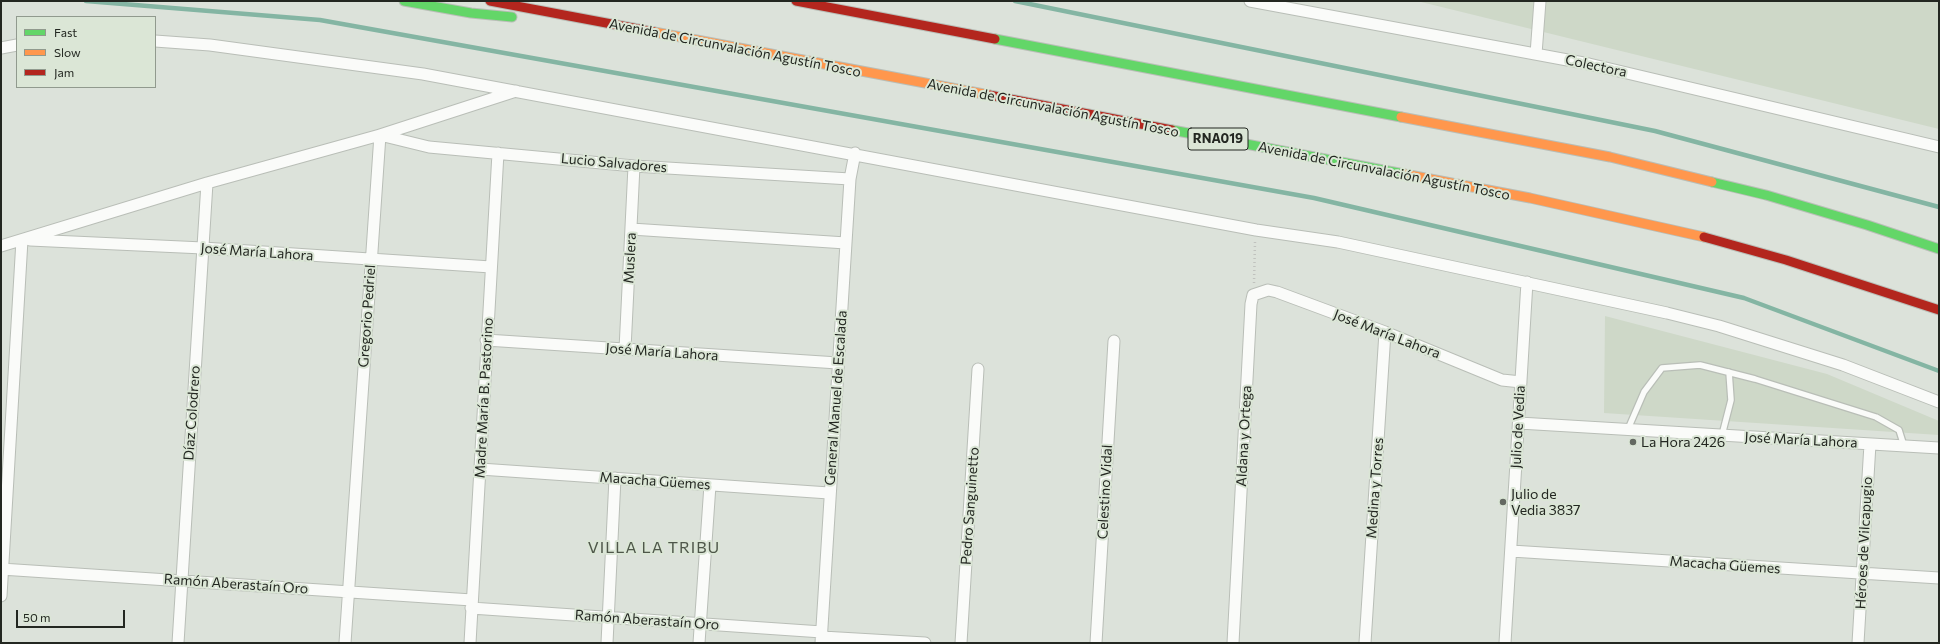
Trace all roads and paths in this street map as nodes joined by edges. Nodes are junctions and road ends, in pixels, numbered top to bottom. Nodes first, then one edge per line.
1 (404, 1) edge
2 (490, 1) edge
3 (796, 1) edge
4 (1250, 1) edge
5 (1540, 1) edge
6 (518, 17) dead end
7 (533, 19) dead end
8 (626, 28) junction
9 (156, 41) edge
10 (16, 45) edge
11 (1, 48) edge
12 (1536, 54) junction
13 (518, 90) junction
14 (380, 135) junction
15 (1939, 147) edge
16 (498, 153) junction
17 (855, 153) junction
18 (634, 166) junction
19 (850, 179) junction
20 (207, 183) junction
21 (632, 229) junction
22 (1256, 230) junction
23 (22, 240) junction
24 (846, 243) junction
25 (1, 246) edge
26 (203, 248) junction
27 (1939, 249) edge
28 (371, 259) junction
29 (491, 267) junction
30 (1527, 282) junction
31 (1253, 295) junction
32 (1939, 310) edge
33 (1385, 332) junction
34 (486, 340) junction
35 (1114, 341) dead end
36 (625, 349) junction
37 (838, 363) junction
38 (978, 369) dead end
39 (1729, 372) junction
40 (1521, 382) junction
41 (1939, 402) edge
42 (1519, 423) junction
43 (1628, 429) junction
44 (1722, 435) junction
45 (1870, 444) junction
46 (1904, 446) junction
47 (1939, 448) edge
48 (480, 470) junction
49 (615, 478) junction
50 (710, 485) junction
51 (829, 493) junction
52 (1511, 551) junction
53 (2, 569) edge
54 (1862, 573) junction
55 (1939, 578) edge
56 (182, 580) junction
57 (348, 591) junction
58 (1, 596) edge
59 (472, 604) junction
60 (608, 617) junction
61 (700, 624) junction
62 (822, 637) edge
63 (178, 643) edge
64 (345, 643) edge
65 (470, 643) edge
66 (607, 643) edge
67 (699, 643) edge
68 (924, 643) edge
69 (961, 643) edge
70 (1096, 643) edge
71 (1232, 643) edge
72 (1365, 643) edge
73 (1505, 643) edge
74 (1858, 643) edge

1 - 6 highway
2 - 8 highway, Avenida de Circunvalación Agustín Tosco / RNA019
3 - 27 highway
4 - 12 street, Colectora
5 - 12 street
7 - 8 highway
8 - 32 highway, Avenida de Circunvalación Agustín Tosco / RNA019
9 - 13 street
10 - 11 street
12 - 15 street, Colectora
13 - 14 street
13 - 17 street
14 - 16 street, Lucio Salvadores
14 - 20 street, José María Lahora
14 - 28 street, Gregorio Pedriel
16 - 18 street, Lucio Salvadores
16 - 29 street, Madre María B. Pastorino
17 - 19 street, General Manuel de Escalada
17 - 22 street
18 - 19 street, Lucio Salvadores
18 - 21 street, Muslera
19 - 24 street, General Manuel de Escalada
20 - 23 street, José María Lahora
20 - 26 street, Díaz Colodrero
21 - 24 street
21 - 36 street, Muslera
22 - 30 street
22 - 31 path
23 - 25 street, José María Lahora
23 - 26 street, José María Lahora
23 - 53 street
24 - 37 street, General Manuel de Escalada
26 - 28 street, José María Lahora
26 - 56 street, Díaz Colodrero
28 - 29 street, José María Lahora
28 - 57 street, Gregorio Pedriel
29 - 34 street, Madre María B. Pastorino
30 - 40 street, Julio de Vedia
30 - 41 street
31 - 33 street, José María Lahora
31 - 71 street, Aldana y Ortega
33 - 40 street, José María Lahora
33 - 72 street, Medina y Torres
34 - 36 street, José María Lahora
34 - 48 street, Madre María B. Pastorino
35 - 70 street, Celestino Vidal
36 - 37 street, José María Lahora
37 - 51 street, General Manuel de Escalada
38 - 69 street, Pedro Sanguinetto
39 - 43 lane
39 - 44 lane
39 - 46 lane
40 - 42 street, Julio de Vedia
42 - 43 street, José María Lahora
42 - 52 street, Julio de Vedia
43 - 44 street, José María Lahora
44 - 45 street, José María Lahora
45 - 46 street, José María Lahora
45 - 54 street, Héroes de Vilcapugio
46 - 47 street, José María Lahora
48 - 49 street, Macacha Güemes
48 - 59 street, Madre María B. Pastorino
49 - 50 street, Macacha Güemes
49 - 60 street
50 - 51 street, Macacha Güemes
50 - 61 street
51 - 62 street, General Manuel de Escalada
52 - 54 street, Macacha Güemes
52 - 73 street, Julio de Vedia
53 - 56 street, Ramón Aberastaín Oro
53 - 58 street
54 - 55 street, Macacha Güemes
54 - 74 street, Héroes de Vilcapugio
56 - 57 street, Ramón Aberastaín Oro
56 - 63 street, Díaz Colodrero
57 - 59 street, Ramón Aberastaín Oro
57 - 64 street, Gregorio Pedriel
59 - 60 street, Ramón Aberastaín Oro
59 - 65 street, Madre María B. Pastorino
60 - 61 street, Ramón Aberastaín Oro
60 - 66 street
61 - 62 street, Ramón Aberastaín Oro
61 - 67 street
62 - 68 street, Ramón Aberastaín Oro

